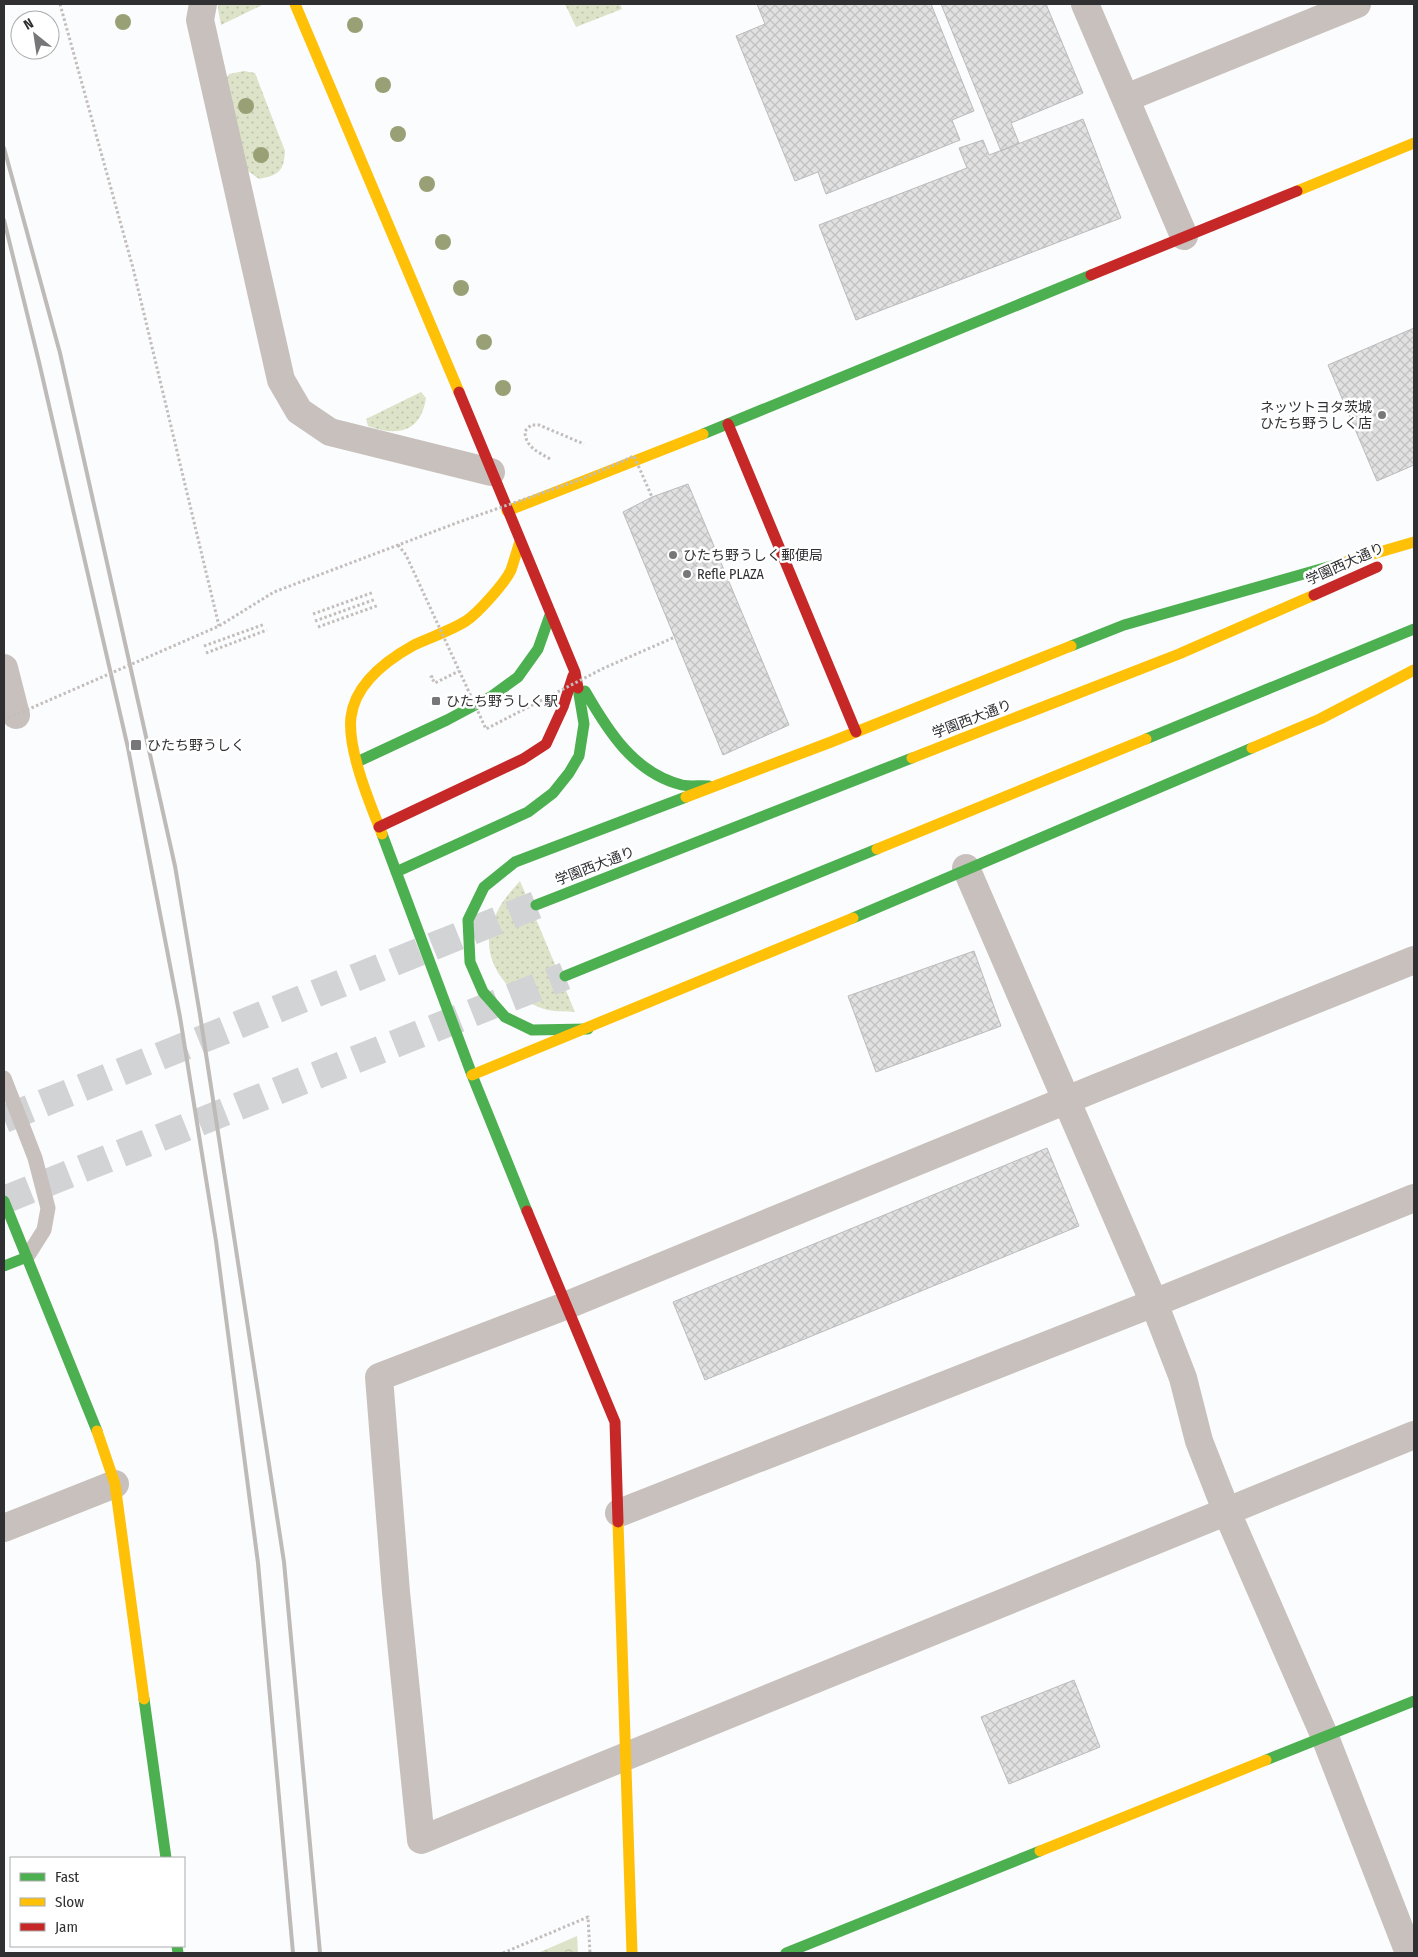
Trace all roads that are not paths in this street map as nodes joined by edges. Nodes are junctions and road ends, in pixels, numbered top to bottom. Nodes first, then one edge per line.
1 (203, 4) edge
2 (295, 4) edge
3 (1085, 4) edge
4 (1357, 4) edge
5 (1126, 98) junction
6 (1414, 144) edge
7 (1184, 236) junction
8 (728, 424) junction
9 (491, 472) junction
10 (507, 511) junction
11 (520, 541) junction
12 (1414, 542) edge
13 (1414, 550) edge
14 (550, 614) junction
15 (1414, 629) edge
16 (4, 668) edge
17 (1414, 670) edge
18 (575, 672) junction
19 (10, 717) edge
20 (856, 732) junction
21 (357, 762) junction
22 (715, 786) junction
23 (379, 826) junction
24 (966, 868) junction
25 (396, 872) junction
26 (536, 905) tunnel mouth
27 (1414, 960) edge
28 (565, 976) tunnel mouth
29 (588, 1029) junction
30 (472, 1075) junction
31 (4, 1078) edge
32 (1065, 1100) junction
33 (1414, 1198) edge
34 (4, 1201) edge
35 (27, 1257) junction
36 (4, 1266) edge
37 (1154, 1303) junction
38 (564, 1306) junction
39 (1414, 1434) edge
40 (115, 1484) junction
41 (1226, 1510) junction
42 (619, 1513) junction
43 (4, 1528) edge
44 (1414, 1701) edge
45 (1325, 1737) junction
46 (624, 1757) junction
47 (166, 1857) edge
48 (632, 1953) edge
49 (786, 1953) edge
50 (1409, 1953) edge

1 - 9 street
2 - 9 street
3 - 5 street
4 - 5 street
5 - 7 street
6 - 7 street
7 - 8 street
8 - 10 street
8 - 20 street
9 - 10 street
10 - 11 street
11 - 14 street
11 - 21 street
12 - 20 street
13 - 26 street, 学園西大通り
14 - 18 street
14 - 21 street
15 - 28 street
16 - 19 street
17 - 24 street
18 - 22 street
18 - 23 street
18 - 25 street
20 - 22 street
21 - 23 street
22 - 29 street
23 - 25 street
24 - 29 street
24 - 32 street
25 - 30 street
27 - 32 street
29 - 30 street
30 - 38 street
31 - 35 lane
32 - 37 street
32 - 38 street
33 - 37 street
34 - 35 street
35 - 36 street
35 - 40 street
37 - 41 street
37 - 42 street
38 - 42 street
38 - 46 street
39 - 41 street
40 - 43 street
40 - 47 street
41 - 45 street
41 - 46 street
42 - 46 street
44 - 45 street
45 - 49 street
45 - 50 street
46 - 48 street

